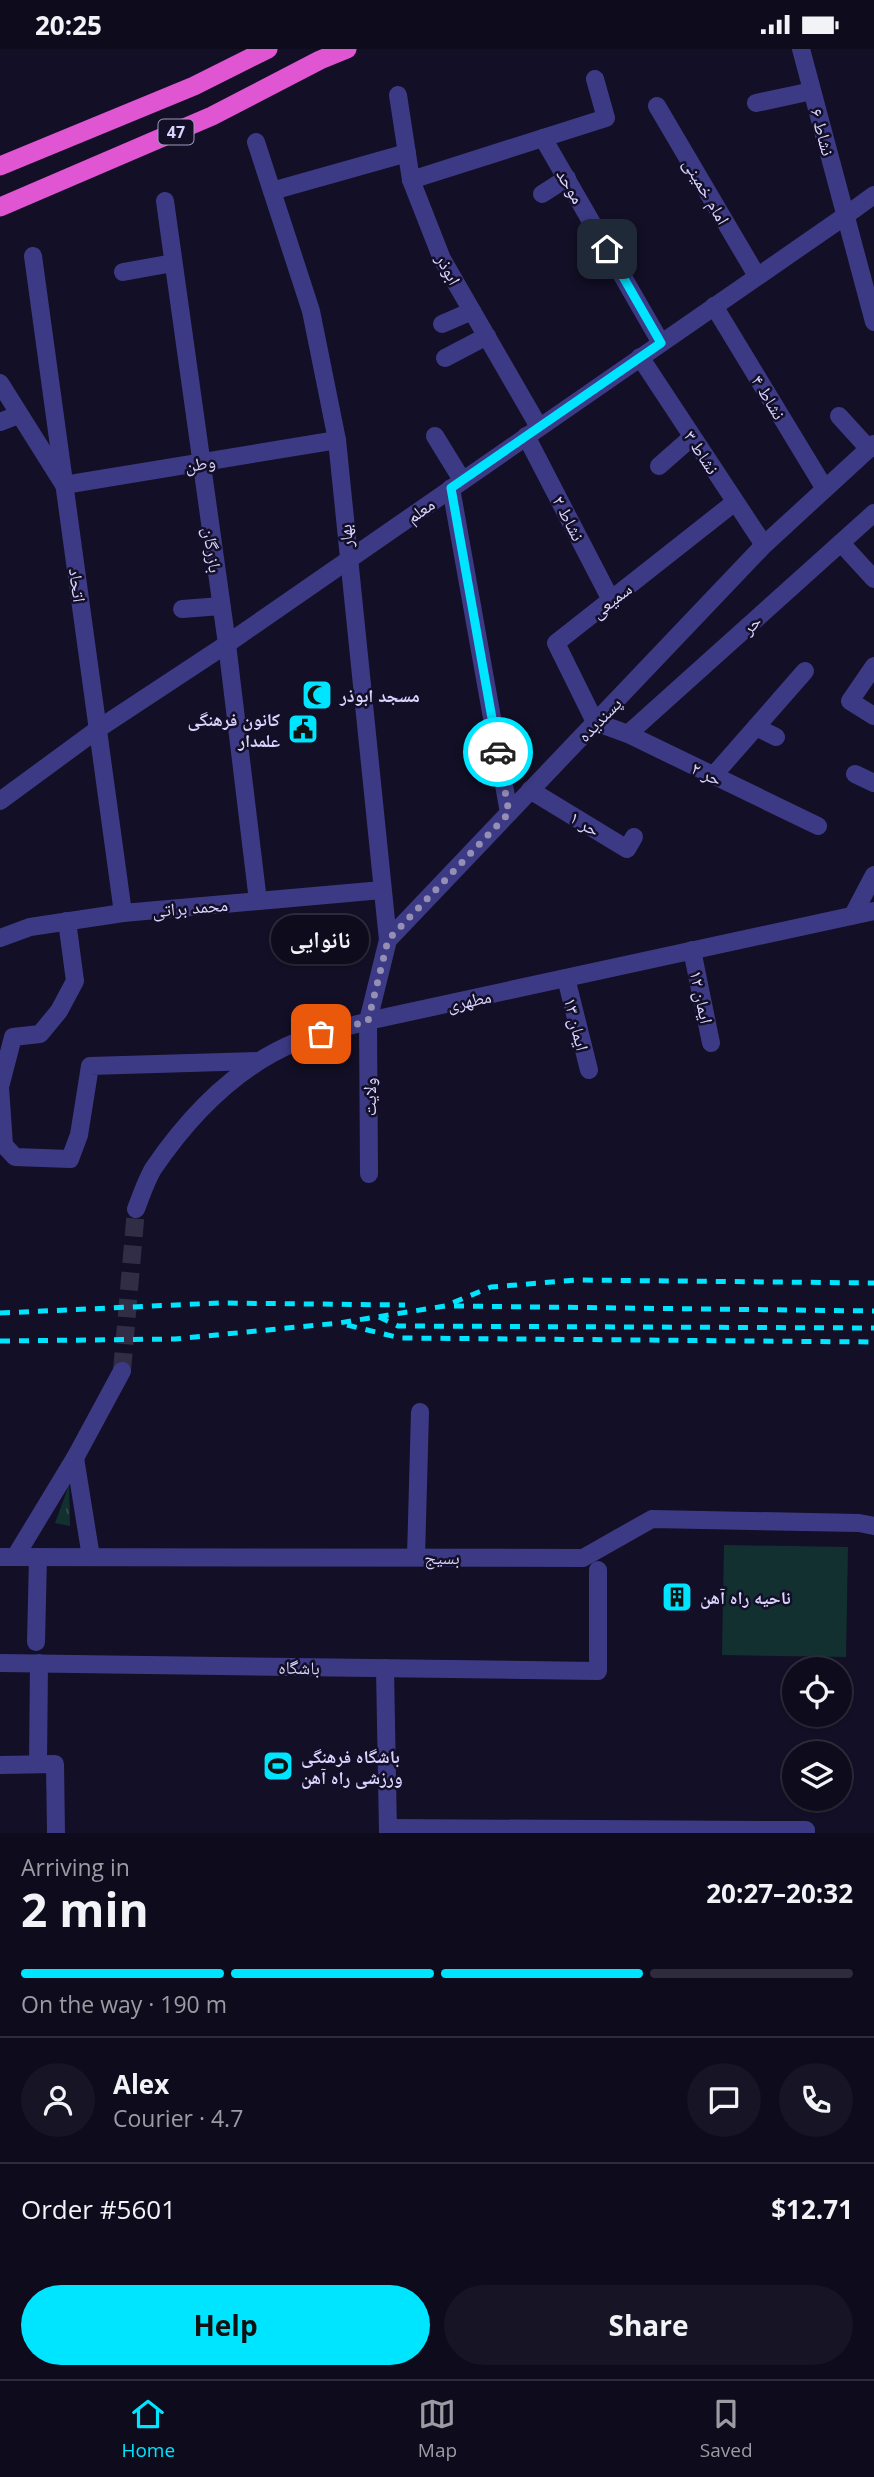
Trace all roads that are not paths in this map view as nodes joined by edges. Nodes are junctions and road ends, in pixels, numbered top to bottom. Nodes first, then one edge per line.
1 (268, 49) edge
2 (347, 49) edge
3 (802, 49) edge
4 (595, 79) dead end
5 (812, 91) junction
6 (398, 95) dead end
7 (756, 103) dead end
8 (657, 106) dead end
9 (543, 138) junction
10 (256, 142) dead end
11 (407, 153) junction
12 (0, 166) edge
13 (567, 179) junction
14 (411, 180) junction
15 (272, 191) junction
16 (542, 194) dead end
17 (874, 195) edge
18 (165, 201) dead end
19 (0, 207) edge
20 (845, 216) junction
21 (33, 257) dead end
22 (173, 263) junction
23 (123, 272) dead end
24 (757, 276) junction
25 (714, 306) junction
26 (472, 311) junction
27 (874, 322) edge
28 (442, 324) dead end
29 (487, 337) junction
30 (661, 343) junction
31 (640, 357) junction
32 (445, 358) dead end
33 (0, 383) edge
34 (18, 415) junction
35 (839, 416) dead end
36 (0, 422) edge
37 (533, 432) junction
38 (435, 436) dead end
39 (692, 437) junction
40 (337, 440) junction
41 (872, 446) edge
42 (201, 463) junction
43 (659, 466) dead end
44 (457, 484) junction
45 (64, 485) junction
46 (825, 489) junction
47 (735, 502) junction
48 (874, 513) edge
49 (841, 543) junction
50 (764, 545) junction
51 (347, 560) junction
52 (874, 579) edge
53 (611, 600) junction
54 (221, 606) junction
55 (182, 609) dead end
56 (227, 644) junction
57 (874, 666) edge
58 (805, 671) dead end
59 (874, 716) edge
60 (596, 722) junction
61 (756, 727) junction
62 (97, 729) junction
63 (628, 734) junction
64 (776, 737) dead end
65 (855, 774) dead end
66 (713, 776) junction
67 (874, 783) edge
68 (530, 790) junction
69 (0, 801) edge
70 (509, 813) junction
71 (818, 826) dead end
72 (634, 837) dead end
73 (874, 875) edge
74 (382, 890) junction
75 (258, 901) junction
76 (874, 911) edge
77 (123, 913) junction
78 (853, 915) junction
79 (68, 921) junction
80 (0, 938) edge
81 (388, 940) junction
82 (692, 950) junction
83 (566, 978) junction
84 (368, 1021) junction
85 (711, 1043) dead end
86 (259, 1061) junction
87 (589, 1070) dead end
88 (369, 1174) dead end
89 (136, 1209) tunnel mouth
90 (122, 1371) tunnel mouth
91 (420, 1412) dead end
92 (75, 1458) junction
93 (874, 1526) edge
94 (8, 1557) edge
95 (38, 1557) junction
96 (91, 1557) junction
97 (416, 1557) junction
98 (598, 1570) dead end
99 (36, 1642) dead end
100 (0, 1663) edge
101 (39, 1663) junction
102 (384, 1668) junction
103 (47, 1764) junction
104 (0, 1765) edge
105 (388, 1831) edge
106 (598, 1831) edge
107 (777, 1831) edge
108 (806, 1832) edge
109 (56, 1833) edge

1 - 12 highway, 47
2 - 19 highway, 47
3 - 5 street, نشاط ۶
4 - 9 street
5 - 7 street
5 - 20 street, نشاط ۶
6 - 11 street, ابوذر
8 - 24 street, امام خمینی
9 - 13 street, موحد
9 - 14 street
10 - 15 street, بهار
11 - 14 street, ابوذر
11 - 15 street
13 - 16 street
13 - 30 street, موحد
14 - 26 street, ابوذر
15 - 40 street, بهار
17 - 20 street, معلم
18 - 22 street, بازرگان
20 - 24 street, معلم
20 - 27 street, نشاط ۶
21 - 45 street, اتحاد
22 - 23 street
22 - 42 street, بازرگان
24 - 25 street, معلم
25 - 30 street, معلم
25 - 46 street, نشاط ۴
26 - 28 street
26 - 29 street, ابوذر
29 - 32 street
29 - 37 street, ابوذر
30 - 31 street, معلم
31 - 37 street, معلم
31 - 39 street, نشاط ۳
33 - 34 street
34 - 36 street
34 - 45 street
35 - 41 street
37 - 44 street, معلم
37 - 53 street, نشاط ۲
38 - 44 street
39 - 43 street
39 - 47 street, نشاط ۳
40 - 42 street, وطن
40 - 51 street, بهار
41 - 46 street, پسندیده
42 - 45 street, وطن
42 - 54 street, بازرگان
44 - 51 street, معلم
44 - 70 street
45 - 62 street, اتحاد
46 - 50 street, پسندیده
47 - 50 street, نشاط ۳
47 - 53 street, سمیعی
48 - 49 street, حر
49 - 52 street
49 - 63 street, حر
50 - 60 street, پسندیده
51 - 56 street, معلم
51 - 74 street, بهار
53 - 60 street, سمیعی
54 - 55 street
54 - 56 street, بازرگان
56 - 62 street, معلم
56 - 75 street, بازرگان
57 - 59 street
58 - 61 street
60 - 63 street, حر ۲
60 - 68 street, پسندیده
61 - 64 street
61 - 66 street
62 - 69 street, معلم
62 - 77 street, اتحاد
63 - 66 street, حر ۲
65 - 67 street
66 - 71 street, حر ۲
68 - 70 street, پسندیده
68 - 72 street, حر ۱
70 - 81 street, پسندیده
73 - 78 street
74 - 75 street, محمد براتی
74 - 81 street, بهار
75 - 77 street, محمد براتی
76 - 78 street, مطهری
77 - 79 street, محمد براتی
78 - 82 street, مطهری
79 - 80 street, محمد براتی
79 - 86 street
81 - 84 street, پسندیده
82 - 83 street, مطهری
82 - 85 street, ایمان ۱۲
83 - 84 street, مطهری
83 - 87 street, ایمان ۱۳
84 - 86 street, مطهری
84 - 88 street, ولایت
86 - 89 street, مطهری
90 - 92 street
91 - 97 street
92 - 94 street
92 - 96 street
93 - 97 street, بسیج
94 - 95 street, بسیج
95 - 96 street, بسیج
95 - 99 street
96 - 97 street, بسیج
98 - 102 street, باشگاه
100 - 101 street, باشگاه
101 - 102 street, باشگاه
101 - 103 street
102 - 105 street
103 - 104 street
103 - 109 street
105 - 106 street
106 - 107 street
107 - 108 street

